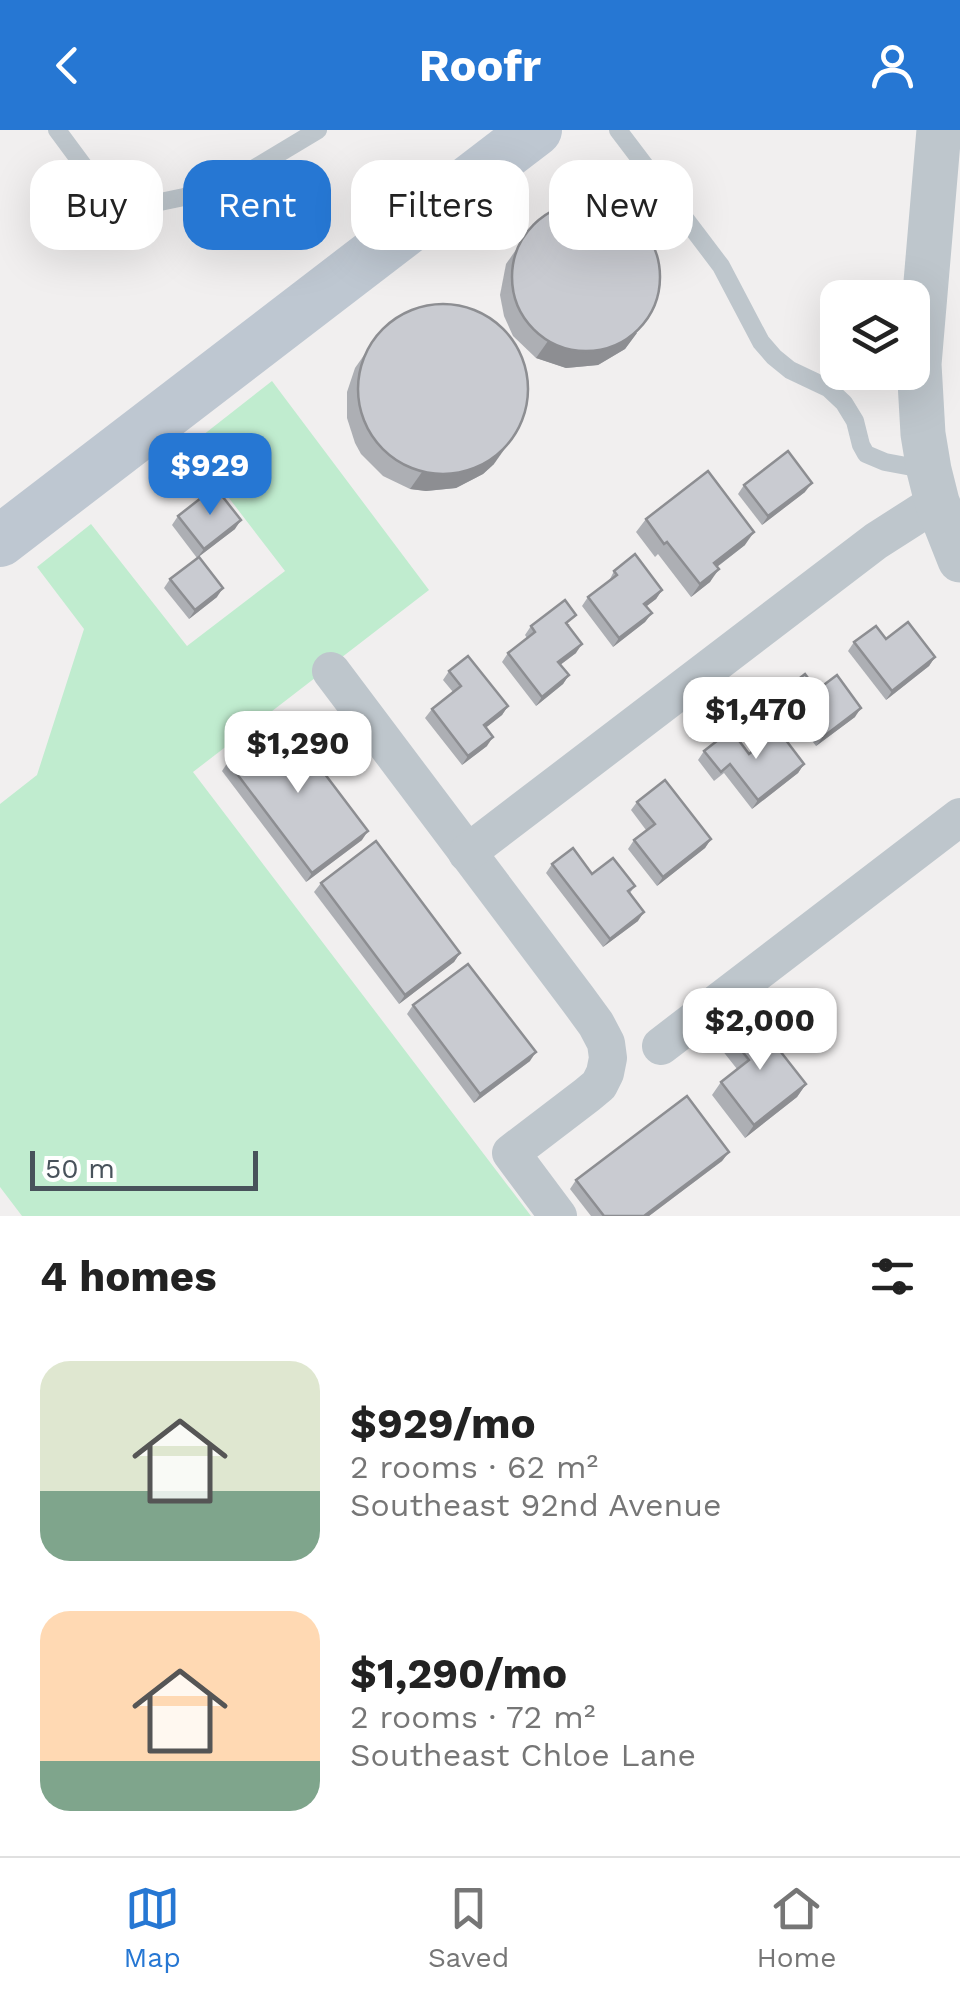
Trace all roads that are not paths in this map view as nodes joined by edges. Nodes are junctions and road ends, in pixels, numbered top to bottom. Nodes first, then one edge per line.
1 (57, 130) edge
2 (318, 130) edge
3 (536, 130) edge
4 (618, 130) edge
5 (939, 130) edge
6 (933, 486) junction
7 (0, 541) edge
8 (960, 560) edge
9 (331, 671) dead end
10 (960, 818) edge
11 (468, 852) junction
12 (661, 1046) dead end
13 (558, 1216) edge

1 - 2 lane
3 - 7 main road
4 - 6 lane
5 - 6 street
6 - 8 street
6 - 11 street
9 - 11 street
10 - 12 street
11 - 13 street

